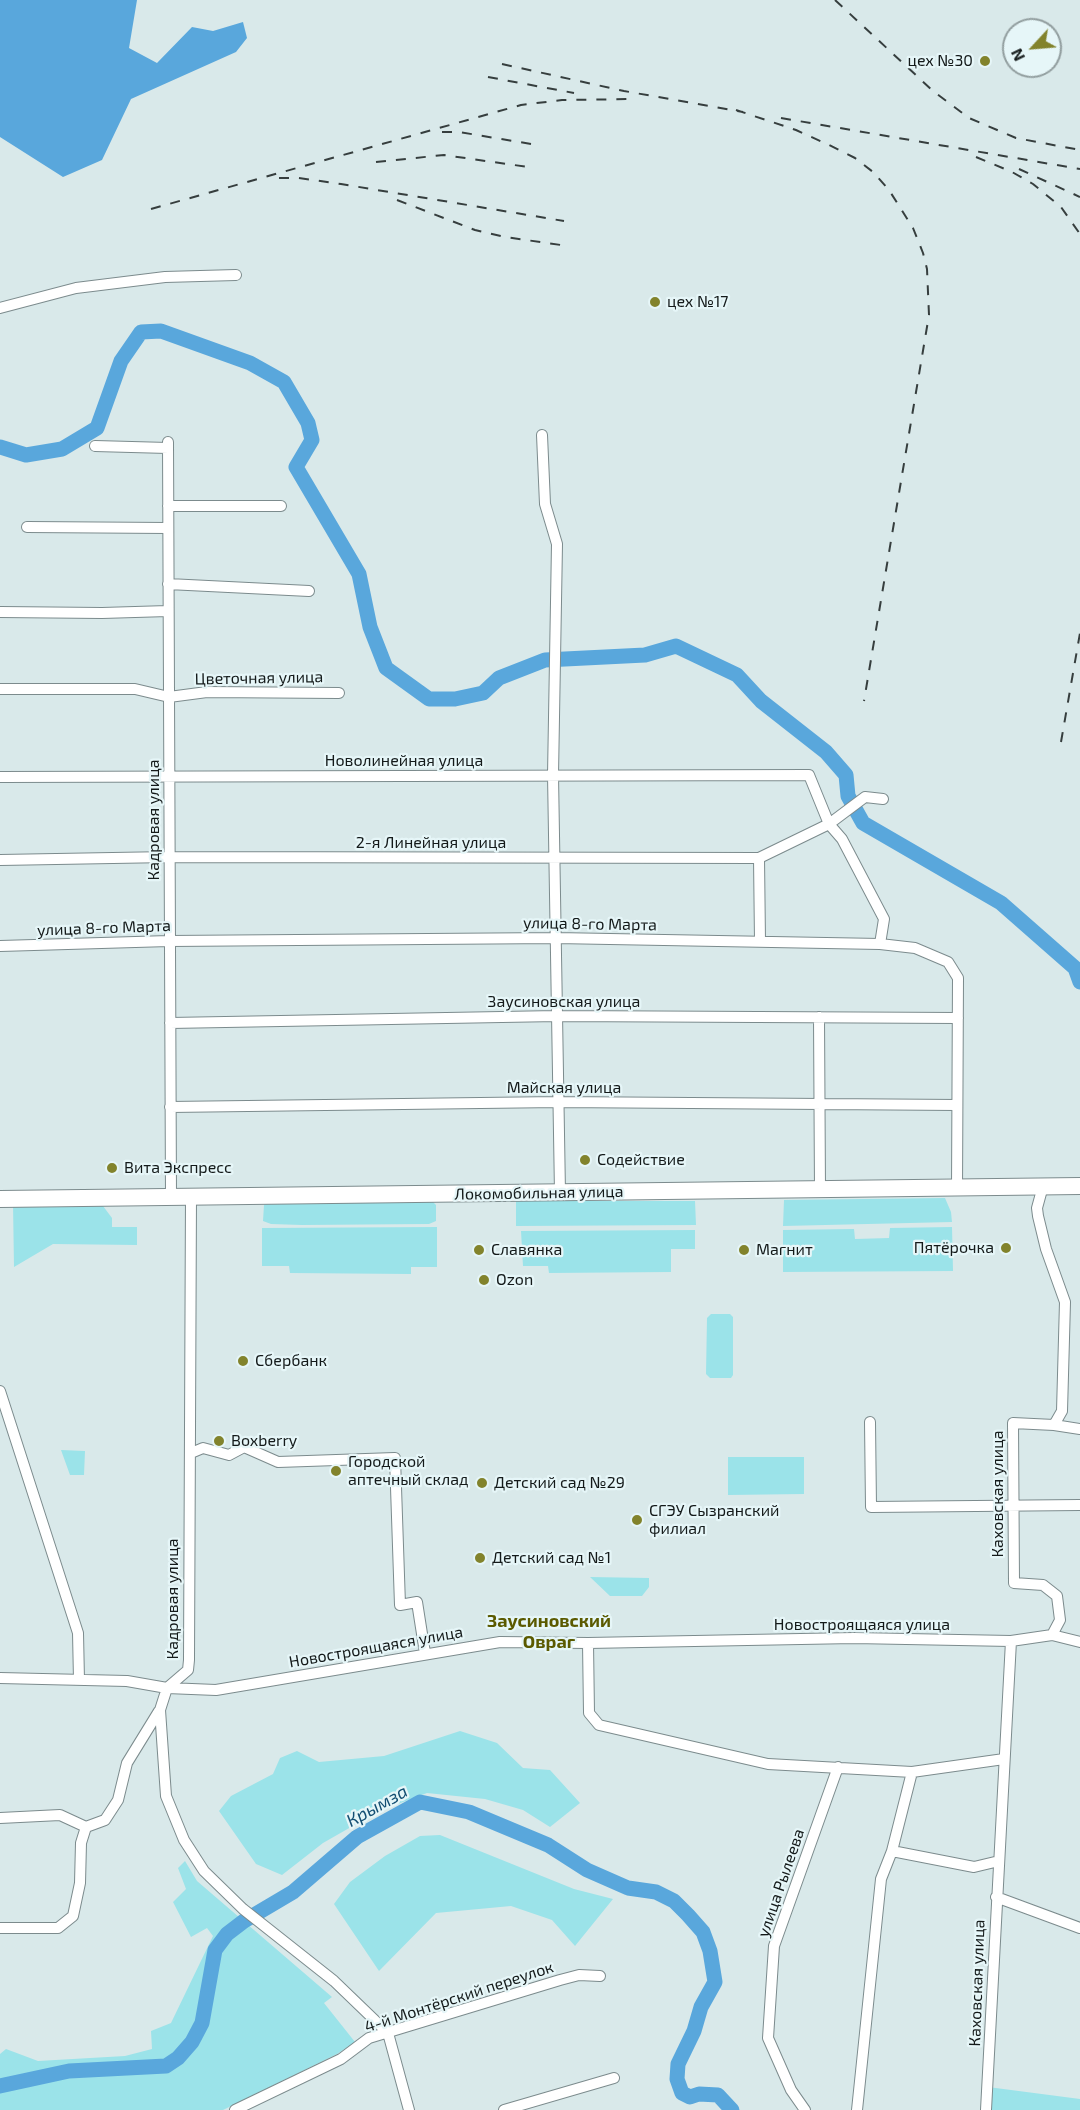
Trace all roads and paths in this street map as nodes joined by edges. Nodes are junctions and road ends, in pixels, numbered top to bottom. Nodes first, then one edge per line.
1 (236, 275) dead end
2 (0, 308) edge
3 (542, 435) dead end
4 (95, 446) dead end
5 (168, 506) junction
6 (281, 507) dead end
7 (27, 527) dead end
8 (168, 528) junction
9 (168, 584) junction
10 (309, 591) dead end
11 (168, 610) junction
12 (0, 612) edge
13 (0, 689) edge
14 (339, 693) dead end
15 (169, 697) junction
16 (554, 775) junction
17 (0, 777) edge
18 (169, 778) junction
19 (884, 799) dead end
20 (829, 824) junction
21 (169, 857) junction
22 (555, 858) junction
23 (759, 858) junction
24 (0, 860) edge
25 (556, 938) junction
26 (169, 941) junction
27 (760, 941) junction
28 (880, 944) junction
29 (0, 946) edge
30 (557, 1016) junction
31 (819, 1017) junction
32 (958, 1018) junction
33 (170, 1023) junction
34 (558, 1102) junction
35 (819, 1104) junction
36 (957, 1105) junction
37 (171, 1107) junction
38 (1043, 1186) junction
39 (1079, 1186) edge
40 (957, 1189) junction
41 (820, 1190) junction
42 (560, 1193) junction
43 (171, 1197) junction
44 (191, 1197) junction
45 (0, 1199) edge
46 (0, 1391) edge
47 (870, 1422) dead end
48 (1054, 1425) junction
49 (1080, 1429) edge
50 (191, 1453) junction
51 (1080, 1504) edge
52 (1013, 1505) junction
53 (1052, 1635) junction
54 (1011, 1641) junction
55 (588, 1642) junction
56 (1080, 1642) edge
57 (425, 1653) junction
58 (0, 1678) edge
59 (79, 1680) junction
60 (167, 1688) junction
61 (160, 1710) junction
62 (1004, 1759) junction
63 (838, 1767) junction
64 (912, 1772) junction
65 (0, 1818) edge
66 (86, 1827) junction
67 (892, 1851) junction
68 (999, 1861) junction
69 (996, 1897) junction
70 (0, 1928) edge
71 (1080, 1928) edge
72 (600, 1976) dead end
73 (388, 2033) junction
74 (614, 2078) dead end
75 (235, 2110) edge
76 (409, 2110) edge
77 (504, 2110) edge
78 (805, 2110) edge
79 (857, 2110) edge
80 (986, 2110) edge

1 - 2 street
3 - 16 street
4 - 5 street, Кадровая улица
5 - 6 street
5 - 8 street, Кадровая улица
7 - 8 street
8 - 9 street, Кадровая улица
9 - 10 street
9 - 11 street, Кадровая улица
11 - 12 street
11 - 15 street, Кадровая улица
13 - 15 street, Цветочная улица
14 - 15 street, Цветочная улица
15 - 18 street, Кадровая улица
16 - 18 street, Новолинейная улица
16 - 20 street, Новолинейная улица
16 - 22 street
17 - 18 street, Новолинейная улица
18 - 21 street, Кадровая улица
19 - 20 street, 2-я Линейная улица
20 - 23 street, 2-я Линейная улица
20 - 28 street
21 - 22 street, 2-я Линейная улица
21 - 24 street, 2-я Линейная улица
21 - 26 street, Кадровая улица
22 - 23 street, 2-я Линейная улица
22 - 25 street
23 - 27 street
25 - 26 street, улица 8-го Марта
25 - 27 street, улица 8-го Марта
25 - 30 street
26 - 29 street, улица 8-го Марта
26 - 33 street, Кадровая улица
27 - 28 street, улица 8-го Марта
28 - 32 street, улица 8-го Марта
30 - 31 street, Заусиновская улица
30 - 33 street, Заусиновская улица
30 - 34 street
31 - 32 street, Заусиновская улица
31 - 35 street
32 - 36 street, улица 8-го Марта
33 - 37 street, Кадровая улица
34 - 35 street, Майская улица
34 - 37 street, Майская улица
34 - 42 street
35 - 36 street, Майская улица
35 - 41 street
36 - 40 street, улица 8-го Марта
37 - 43 street, Кадровая улица
38 - 39 main road, Локомобильная улица
38 - 40 main road, Локомобильная улица
38 - 48 street
40 - 41 main road, Локомобильная улица
41 - 42 main road, Локомобильная улица
42 - 44 main road, Локомобильная улица
43 - 44 main road, Локомобильная улица
43 - 45 main road, Локомобильная улица
44 - 50 street, Кадровая улица
46 - 59 street
47 - 52 street
48 - 49 street
48 - 52 street, Каховская улица
50 - 57 street
50 - 60 street, Кадровая улица
51 - 52 street
52 - 53 street, Каховская улица
53 - 54 street, Новостроящаяся улица
53 - 56 street, Новостроящаяся улица
54 - 55 street, Новостроящаяся улица
54 - 62 street, Каховская улица
55 - 57 street, Новостроящаяся улица
55 - 63 street
57 - 60 street, Новостроящаяся улица
58 - 59 street, Новостроящаяся улица
59 - 60 street, Новостроящаяся улица
60 - 61 street, Кадровая улица
61 - 66 street
61 - 73 street, Кадровая улица
62 - 64 street
62 - 68 street, Каховская улица
63 - 64 street
63 - 78 street, улица Рылеева
64 - 67 street
65 - 66 street
66 - 70 street
67 - 68 street
67 - 79 street
68 - 69 street, Каховская улица
69 - 71 street
69 - 80 street, Каховская улица
72 - 73 street, 4-й Монтёрский переулок
73 - 75 street, 4-й Монтёрский переулок
73 - 76 street
74 - 77 street

